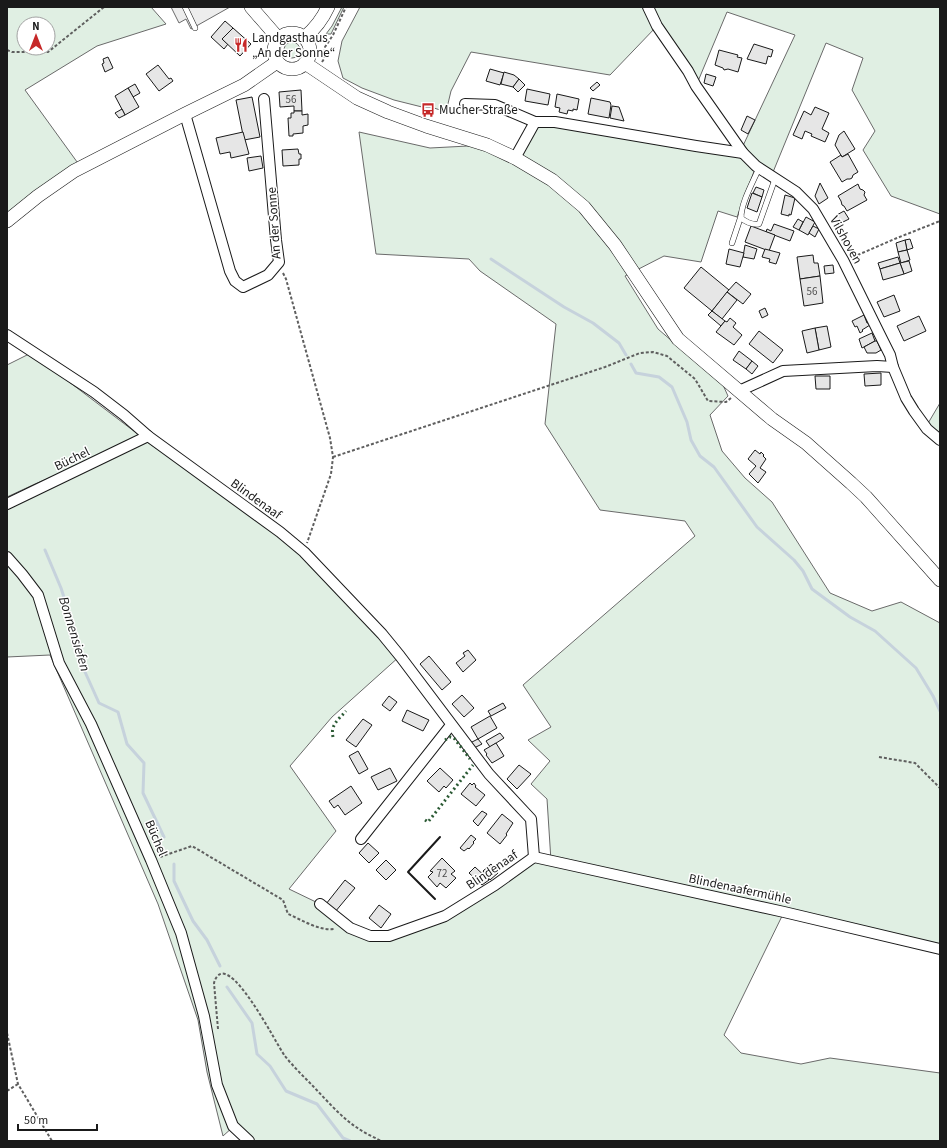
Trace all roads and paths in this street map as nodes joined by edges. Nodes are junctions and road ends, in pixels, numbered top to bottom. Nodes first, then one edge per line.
1 (104, 7) edge
2 (185, 7) edge
3 (251, 7) edge
4 (328, 7) edge
5 (346, 7) edge
6 (648, 7) edge
7 (195, 28) dead end
8 (305, 37) junction
9 (278, 38) junction
10 (7, 50) edge
11 (277, 62) junction
12 (305, 63) junction
13 (316, 72) junction
14 (264, 99) dead end
15 (465, 104) dead end
16 (185, 114) junction
17 (535, 122) junction
18 (743, 153) junction
19 (515, 158) junction
20 (760, 168) junction
21 (775, 179) junction
22 (741, 215) junction
23 (7, 221) edge
24 (940, 221) edge
25 (732, 243) dead end
26 (842, 260) junction
27 (275, 267) junction
28 (7, 335) edge
29 (893, 367) junction
30 (739, 391) junction
31 (148, 436) junction
32 (940, 440) edge
33 (333, 457) junction
34 (7, 504) edge
35 (304, 552) junction
36 (7, 557) edge
37 (940, 580) edge
38 (451, 726) junction
39 (880, 757) dead end
40 (940, 788) edge
41 (361, 839) dead end
42 (534, 857) junction
43 (151, 860) junction
44 (320, 904) dead end
45 (350, 928) junction
46 (940, 949) edge
47 (7, 1033) edge
48 (218, 1034) dead end
49 (18, 1084) junction
50 (7, 1091) edge
51 (52, 1141) edge
52 (249, 1141) edge
53 (381, 1141) edge

1 - 10 path
2 - 7 lane
3 - 9 main road
4 - 8 main road
5 - 13 path
6 - 18 street, Vilshoven
8 - 9 main road
8 - 12 main road
9 - 11 main road
11 - 12 main road
11 - 16 main road
12 - 13 main road
13 - 19 main road
14 - 27 street, An der Sonne
15 - 17 street
16 - 23 main road
16 - 27 street, An der Sonne
17 - 18 street
17 - 19 street
18 - 20 street, Vilshoven
19 - 30 main road
20 - 21 street, Vilshoven
20 - 22 lane
21 - 22 lane
21 - 26 street, Vilshoven
22 - 25 lane
24 - 26 path
26 - 29 street, Vilshoven
27 - 33 path
28 - 31 street, Blindenaaf
29 - 30 street
29 - 32 street, Vilshoven
30 - 33 path
30 - 37 main road
31 - 34 street, Büchel
31 - 35 street, Blindenaaf
33 - 35 path
35 - 38 street, Blindenaaf
36 - 43 street, Büchel
38 - 41 street
38 - 42 street, Blindenaaf
39 - 40 path
42 - 45 street, Blindenaaf
42 - 46 street, Blindenaafermühle
43 - 45 path
43 - 52 street, Büchel
44 - 45 street, Blindenaaf
47 - 49 path
48 - 53 path
49 - 50 path
49 - 51 path

